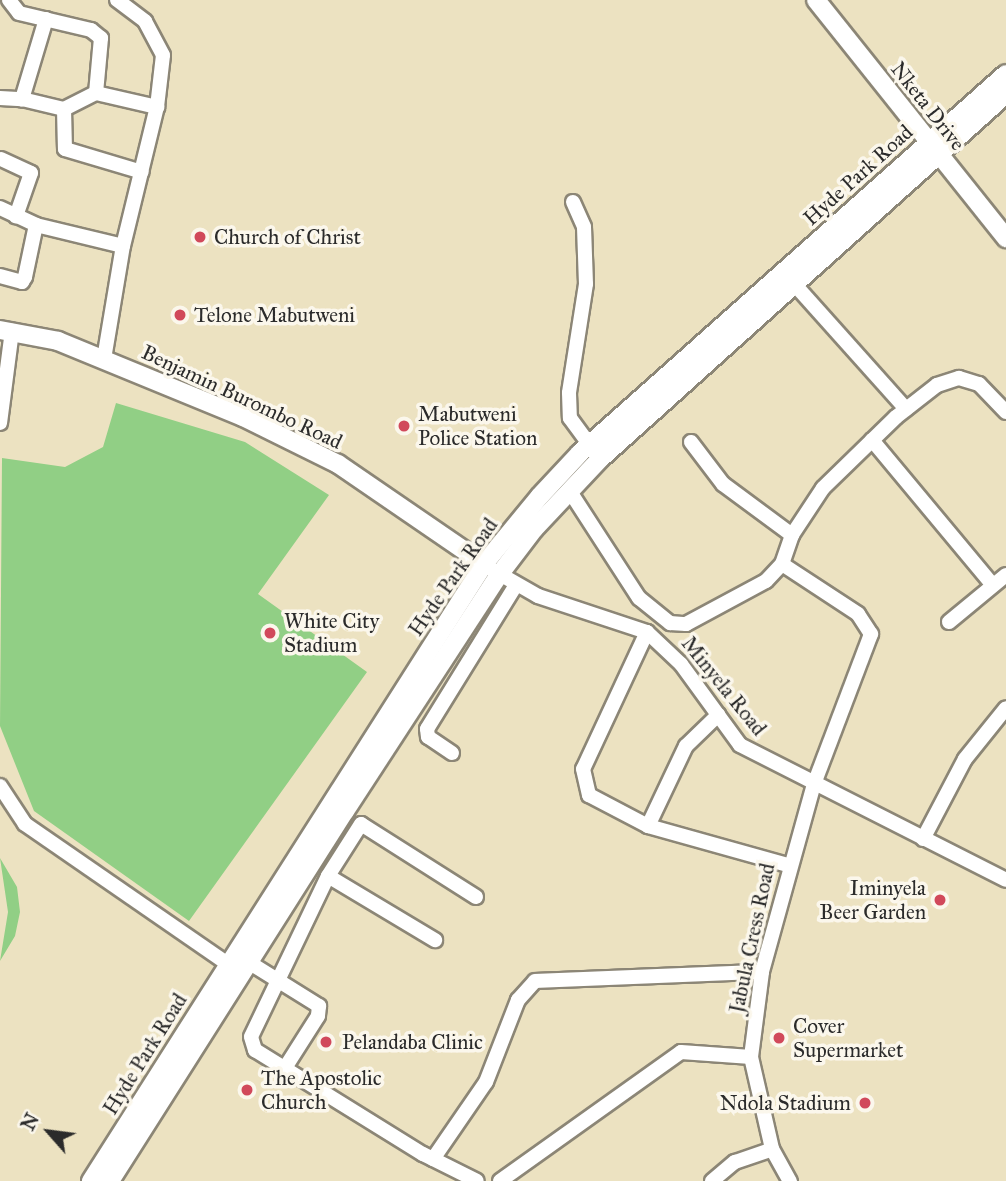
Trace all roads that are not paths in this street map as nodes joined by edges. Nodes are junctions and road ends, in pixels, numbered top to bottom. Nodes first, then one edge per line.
1 (9, 0) edge
2 (117, 0) edge
3 (816, 0) edge
4 (46, 19) junction
5 (1006, 74) edge
6 (96, 93) junction
7 (1006, 94) edge
8 (0, 98) edge
9 (22, 99) junction
10 (157, 107) junction
11 (64, 109) junction
12 (933, 150) junction
13 (0, 160) edge
14 (142, 172) junction
15 (573, 202) dead end
16 (0, 208) edge
17 (16, 216) junction
18 (36, 225) junction
19 (1006, 238) edge
20 (123, 246) junction
21 (0, 276) edge
22 (789, 277) junction
23 (6, 330) edge
24 (104, 359) junction
25 (906, 409) junction
26 (1006, 411) edge
27 (0, 423) edge
28 (872, 440) junction
29 (691, 442) dead end
30 (594, 452) junction
31 (569, 490) junction
32 (792, 535) junction
33 (782, 564) junction
34 (491, 569) junction
35 (1002, 578) edge
36 (516, 585) junction
37 (949, 622) dead end
38 (647, 632) junction
39 (1006, 708) edge
40 (718, 715) junction
41 (452, 753) dead end
42 (814, 784) junction
43 (0, 786) edge
44 (648, 826) junction
45 (923, 839) junction
46 (788, 865) junction
47 (328, 876) junction
48 (1006, 880) edge
49 (477, 897) dead end
50 (435, 940) dead end
51 (240, 964) junction
52 (762, 972) junction
53 (276, 977) junction
54 (751, 1057) junction
55 (285, 1068) junction
56 (772, 1149) junction
57 (433, 1159) junction
58 (91, 1181) edge
59 (110, 1181) edge
60 (477, 1181) edge
61 (500, 1181) edge
62 (712, 1181) edge
63 (790, 1181) edge

1 - 4 street
2 - 10 street
3 - 12 street, Nketa Drive
4 - 6 street
4 - 9 street
5 - 12 street, Hyde Park Road
6 - 10 street
6 - 11 street
7 - 12 street, Hyde Park Road
8 - 9 street
9 - 11 street
10 - 14 street
11 - 14 street
12 - 19 street, Nketa Drive
12 - 22 street, Hyde Park Road
13 - 17 street
14 - 20 street
15 - 30 street
16 - 17 street
17 - 18 street
18 - 20 street
18 - 21 street
20 - 24 street
22 - 25 street
22 - 30 street, Hyde Park Road
23 - 24 street, Benjamin Burombo Road
23 - 27 street
24 - 34 street, Benjamin Burombo Road
25 - 26 street
25 - 28 street
28 - 32 street
28 - 35 street
29 - 32 street
30 - 31 street, Hyde Park Road
30 - 34 street, Hyde Park Road
31 - 33 street
31 - 34 street, Hyde Park Road
32 - 33 street
33 - 42 street, Jabula Cress Road
34 - 36 street, Minyela Road
34 - 51 street, Hyde Park Road
35 - 37 street
36 - 38 street, Minyela Road
36 - 41 street
38 - 40 street, Minyela Road
38 - 44 street
39 - 45 street
40 - 42 street, Minyela Road
40 - 44 street
42 - 45 street, Minyela Road
42 - 46 street, Jabula Cress Road
43 - 51 street
44 - 46 street
45 - 48 street, Minyela Road
46 - 52 street, Jabula Cress Road
47 - 49 street
47 - 50 street
47 - 53 street
51 - 53 street
51 - 58 street, Hyde Park Road
51 - 59 street, Hyde Park Road
52 - 54 street, Jabula Cress Road
52 - 57 street
53 - 55 street
53 - 55 street
54 - 56 street, Jabula Cress Road
54 - 61 street
55 - 57 street
56 - 62 street
56 - 63 street, Jabula Cress Road
57 - 60 street

